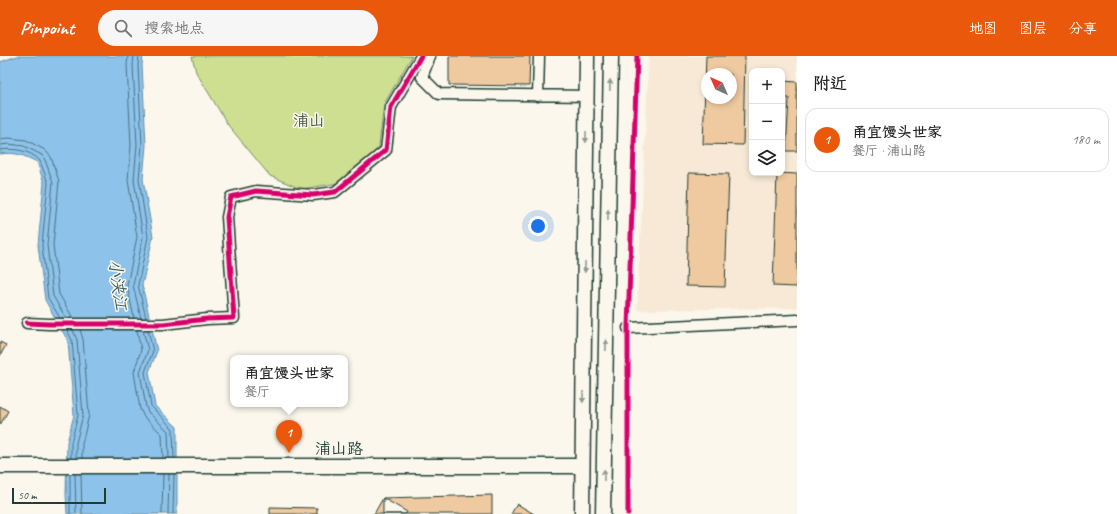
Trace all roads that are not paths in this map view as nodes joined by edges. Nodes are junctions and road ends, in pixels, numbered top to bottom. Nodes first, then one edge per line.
1 (421, 56) edge
2 (430, 56) edge
3 (539, 56) edge
4 (587, 56) edge
5 (611, 56) edge
6 (538, 96) junction
7 (587, 96) junction
8 (797, 320) edge
9 (27, 323) dead end
10 (628, 328) dead end
11 (0, 466) edge
12 (582, 466) junction
13 (582, 514) edge
14 (603, 514) edge

1 - 9 street
2 - 6 street
3 - 6 street
4 - 7 main road
14 -> 5 main road
6 - 7 street
7 -> 12 main road
8 - 10 street
11 - 12 main road, 浦山路
12 - 13 main road

